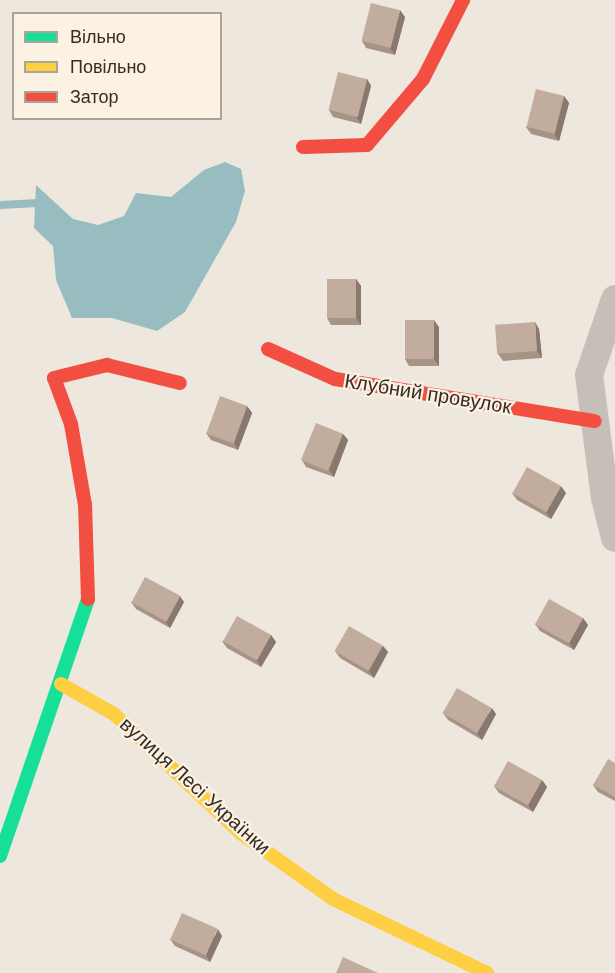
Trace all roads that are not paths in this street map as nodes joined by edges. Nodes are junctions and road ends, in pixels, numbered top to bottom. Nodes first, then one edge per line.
1 (463, 0) edge
2 (303, 147) dead end
3 (615, 299) edge
4 (268, 349) dead end
5 (180, 383) dead end
6 (595, 420) junction
7 (615, 538) edge
8 (60, 684) junction
9 (0, 856) edge
10 (487, 973) edge

1 - 2 street
3 - 6 street
4 - 6 street, Клубний провулок
5 - 8 street
6 - 7 street
8 - 9 street
8 - 10 street, вулиця Лесі Українки

